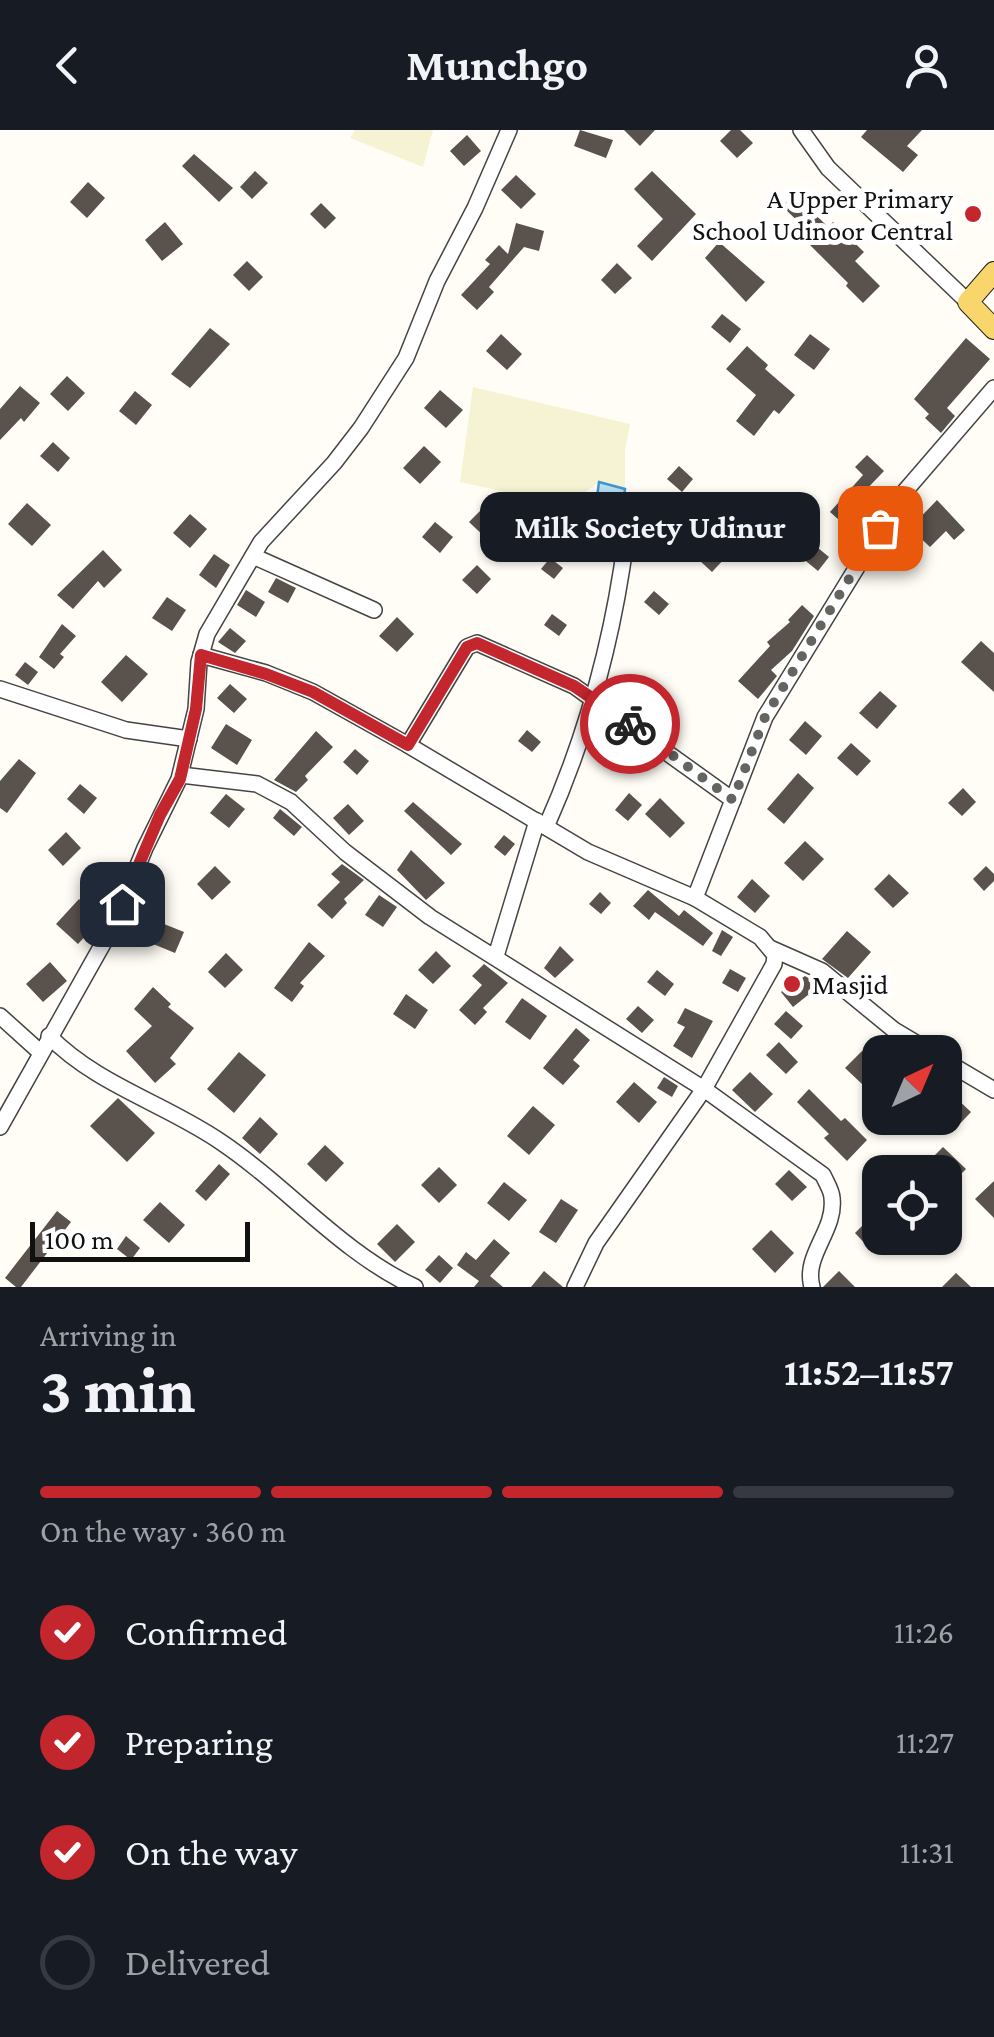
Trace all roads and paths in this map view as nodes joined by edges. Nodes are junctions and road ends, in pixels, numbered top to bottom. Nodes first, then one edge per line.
1 (509, 130) edge
2 (800, 130) edge
3 (994, 272) edge
4 (968, 302) junction
5 (994, 329) edge
6 (994, 388) edge
7 (626, 539) dead end
8 (253, 556) junction
9 (374, 610) dead end
10 (201, 655) junction
11 (0, 689) edge
12 (594, 699) junction
13 (190, 739) junction
14 (408, 745) junction
15 (180, 775) junction
16 (733, 800) junction
17 (542, 824) junction
18 (695, 898) junction
19 (770, 948) junction
20 (496, 956) junction
21 (0, 1016) edge
22 (902, 1035) edge
23 (48, 1036) junction
24 (40, 1052) junction
25 (962, 1071) edge
26 (704, 1089) junction
27 (994, 1090) edge
28 (0, 1127) edge
29 (809, 1285) edge
30 (415, 1287) edge
31 (575, 1287) edge

1 - 8 street
2 - 4 street
3 - 4 main road
4 - 5 main road
6 - 16 street
7 - 12 street
8 - 9 street
8 - 10 street
10 - 13 street
10 - 14 street
11 - 13 street
12 - 14 street
12 - 16 street
12 - 17 street
13 - 15 street
14 - 17 street
15 - 20 street
15 - 23 street
16 - 18 street
17 - 18 street
17 - 20 street
18 - 19 street
19 - 22 street
19 - 26 street
20 - 26 street
21 - 24 street
23 - 24 street
23 - 30 street
24 - 28 street
25 - 27 street
26 - 29 street
26 - 31 street

